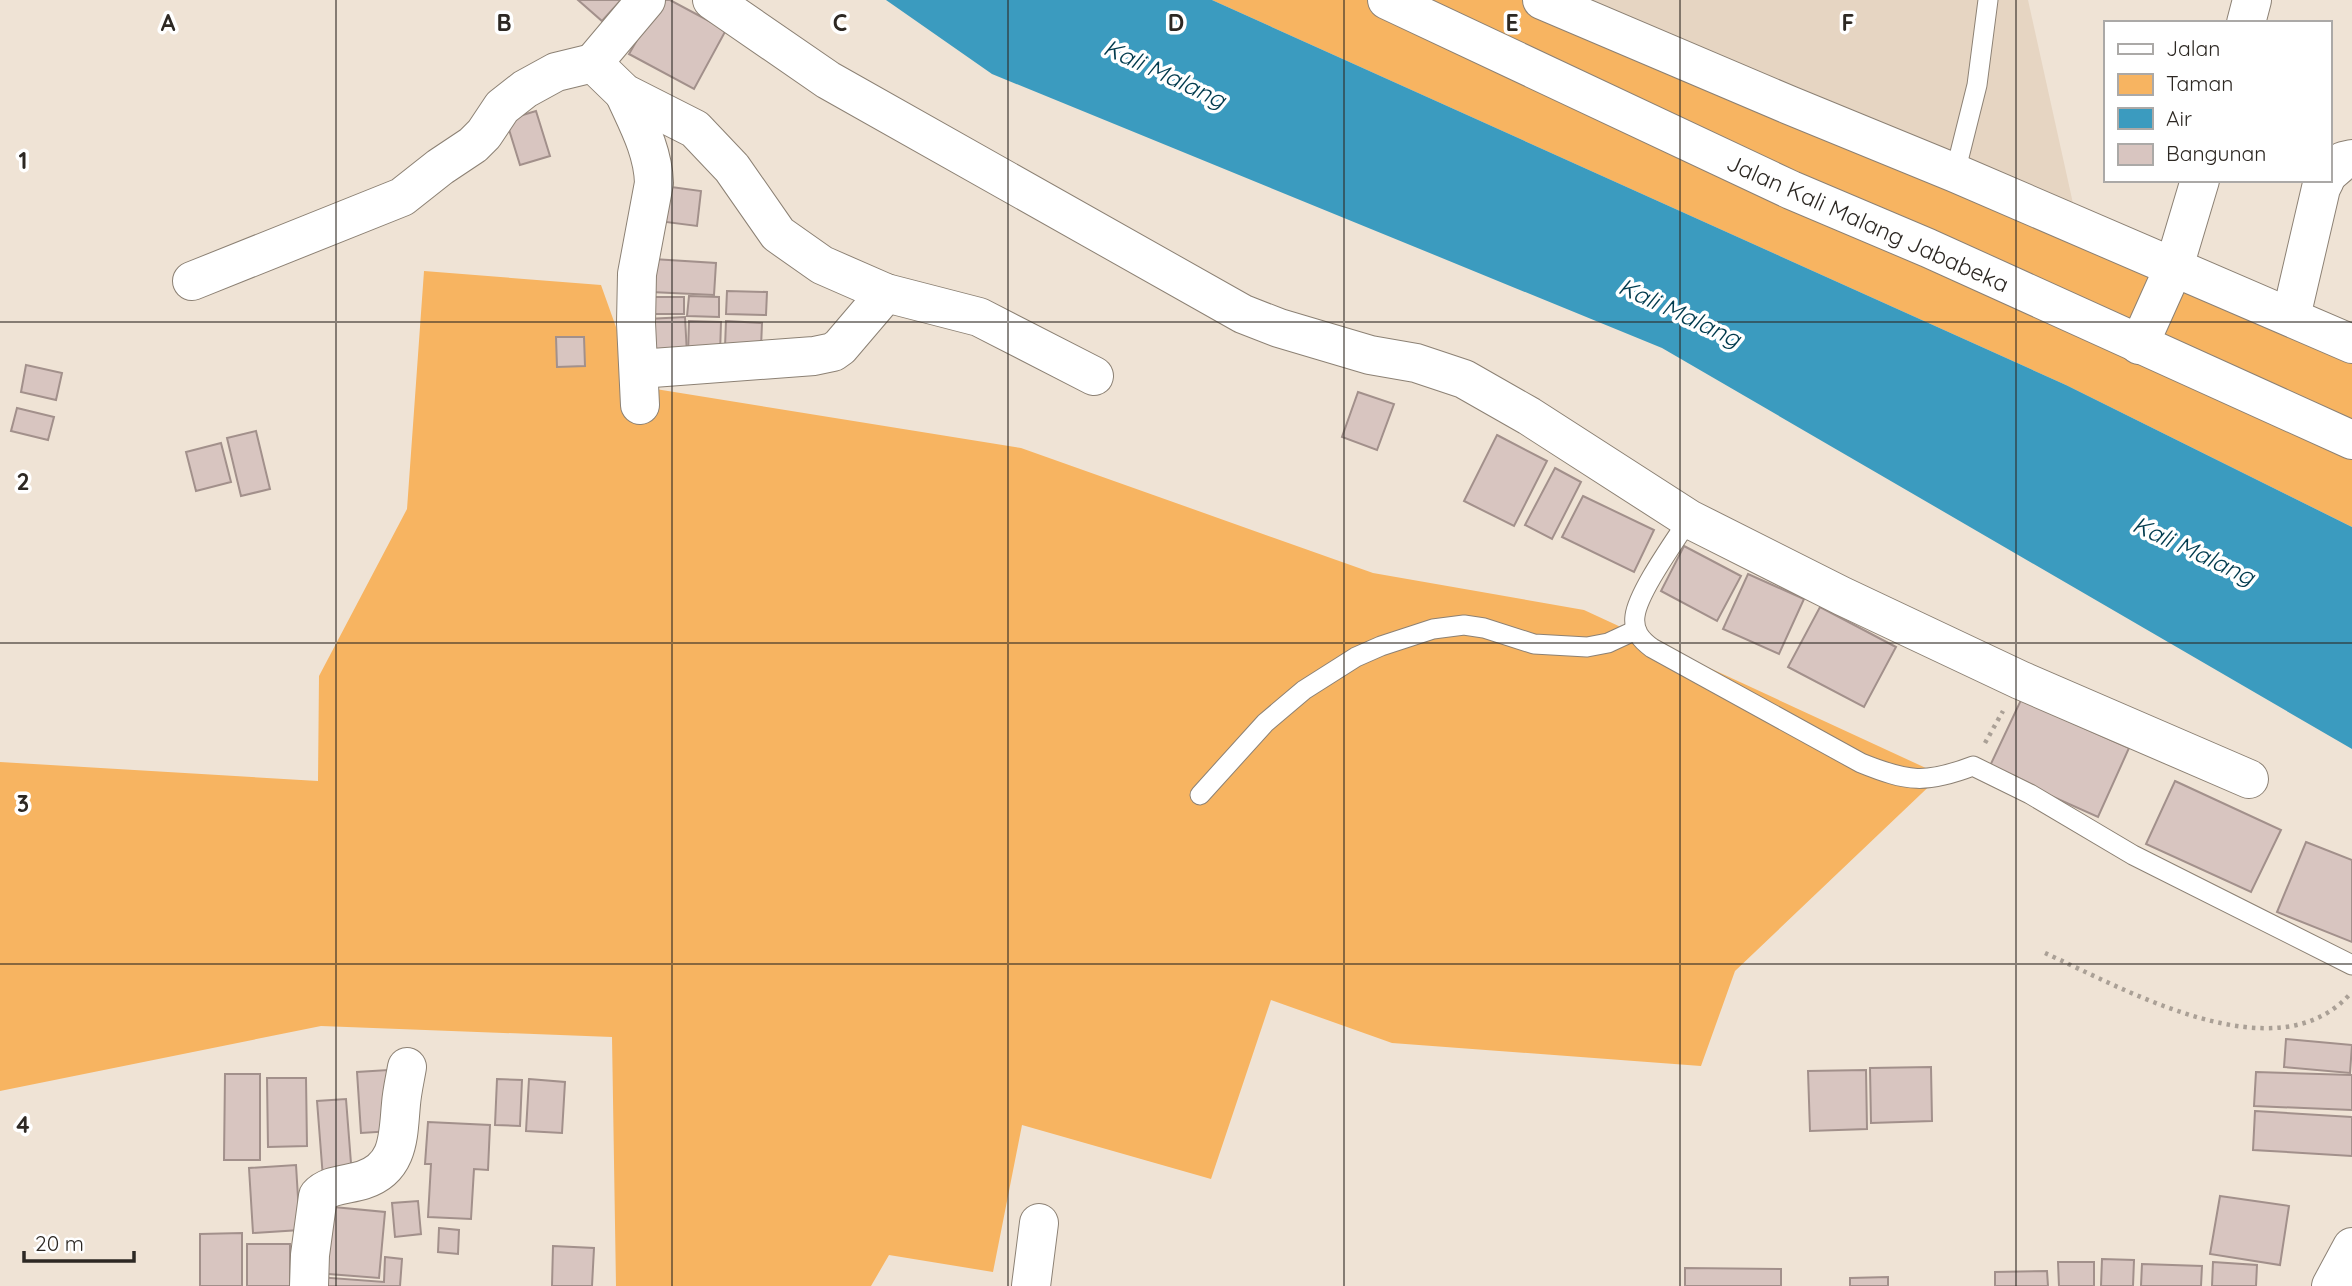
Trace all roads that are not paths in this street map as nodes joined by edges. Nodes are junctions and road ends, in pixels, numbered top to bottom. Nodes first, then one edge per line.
1 (646, 0) edge
2 (712, 0) edge
3 (1387, 0) edge
4 (1542, 0) edge
5 (1987, 0) edge
6 (2252, 0) edge
7 (2247, 21) edge
8 (593, 64) junction
9 (624, 93) junction
10 (2352, 159) edge
11 (2331, 171) edge
12 (1955, 173) junction
13 (2199, 182) edge
14 (2324, 182) edge
15 (2174, 267) junction
16 (192, 281) dead end
17 (886, 293) junction
18 (2291, 317) junction
19 (2352, 344) edge
20 (2139, 345) junction
21 (1094, 376) dead end
22 (2352, 440) edge
23 (1689, 519) junction
24 (1636, 630) junction
25 (2249, 779) dead end
26 (1200, 795) dead end
27 (2352, 965) edge
28 (407, 1067) dead end
29 (1039, 1223) dead end
30 (2352, 1247) edge
31 (309, 1286) edge
32 (1031, 1286) edge
33 (2331, 1286) edge

1 - 8 street
2 - 23 street
3 - 20 street, Jalan Kali Malang Jababeka
4 - 12 street
5 - 12 lane
6 - 7 street
8 - 9 street
8 - 16 street
9 - 17 street
9 - 17 street
10 - 11 street
12 - 15 street
13 - 15 street
14 - 18 street
15 - 18 street
15 - 20 street
17 - 21 street
18 - 19 street
20 - 22 street, Jalan Kali Malang Jababeka
23 - 24 lane
23 - 25 street
24 - 26 lane
24 - 27 lane
28 - 31 street
29 - 32 street
30 - 33 street

